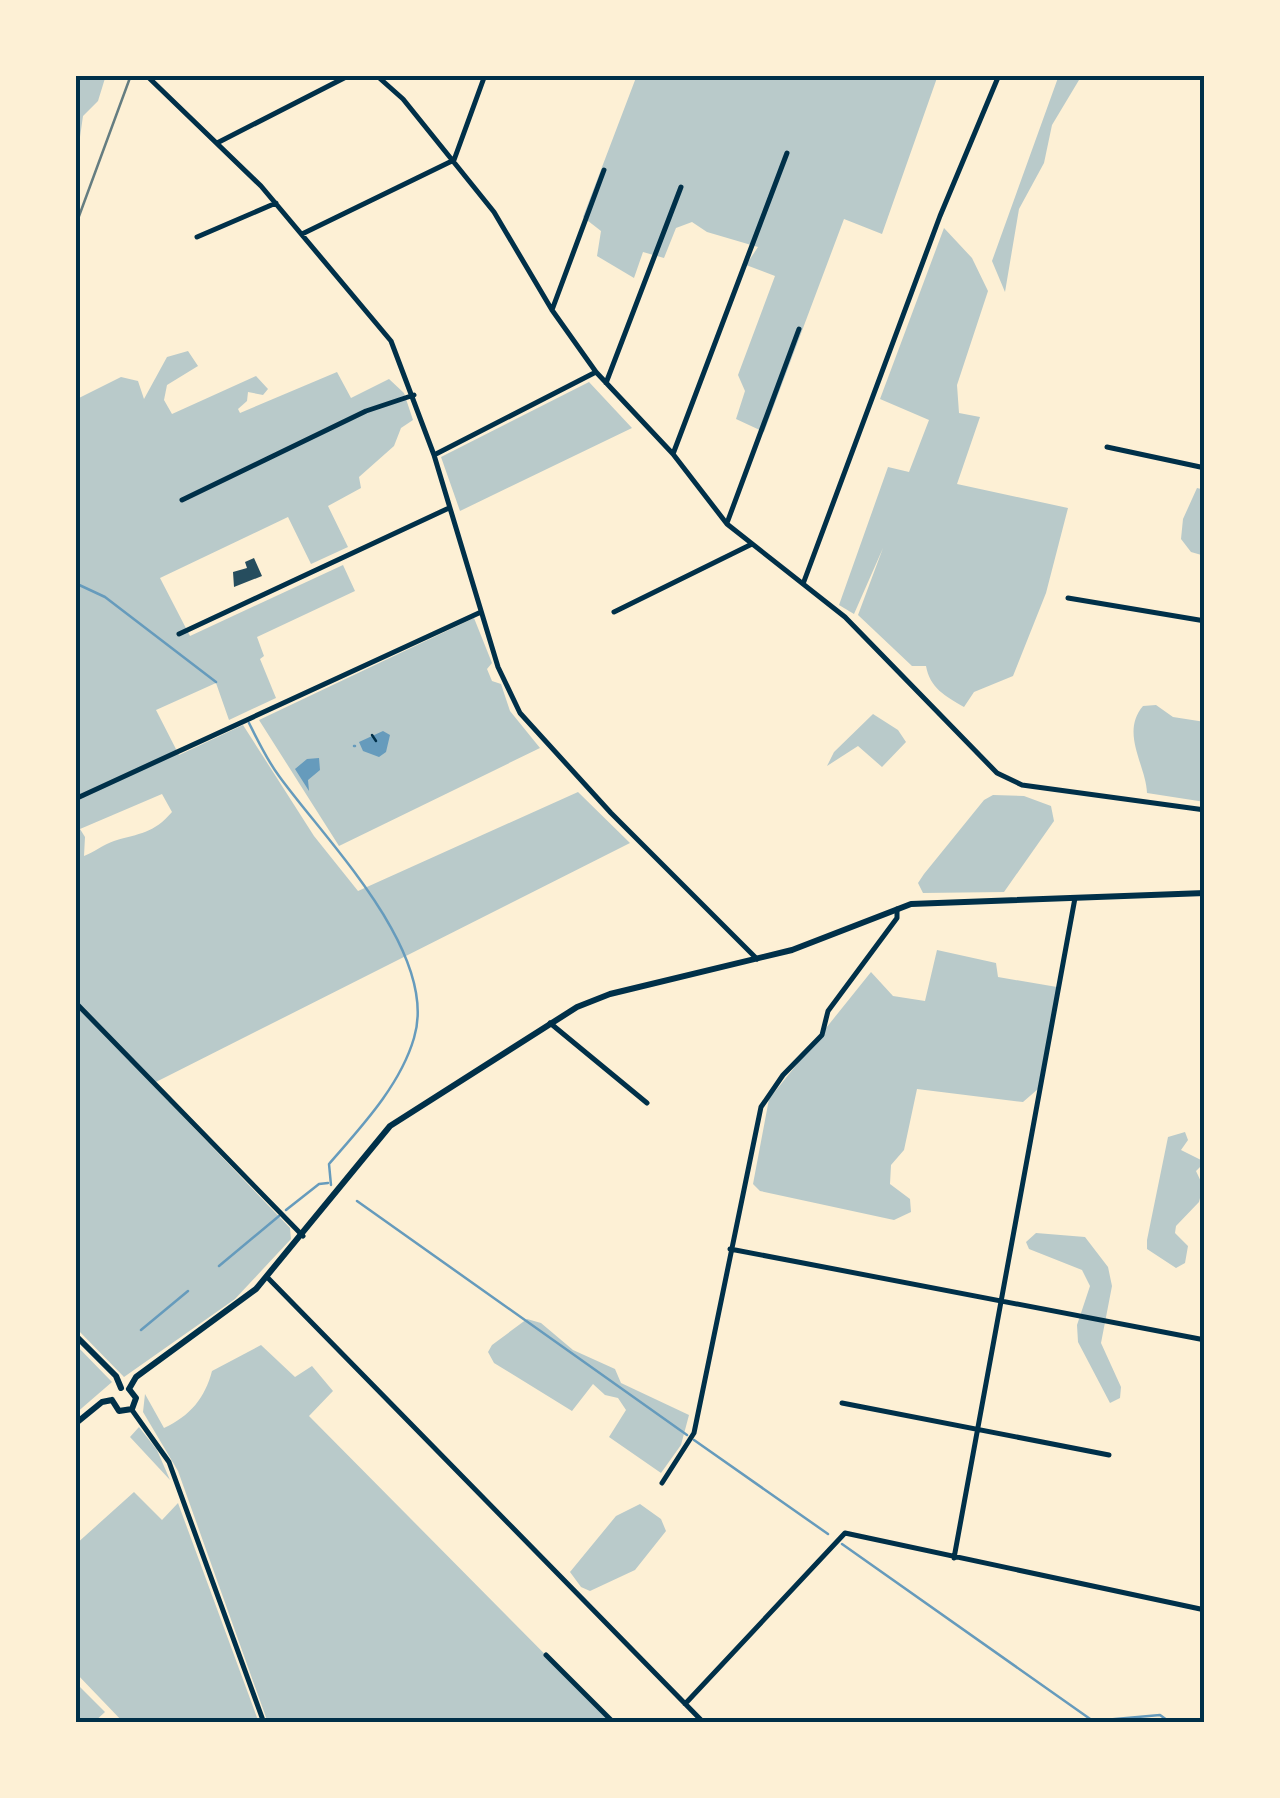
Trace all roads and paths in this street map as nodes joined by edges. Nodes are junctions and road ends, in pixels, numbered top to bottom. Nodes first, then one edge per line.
1 (146, 75) edge
2 (350, 75) edge
3 (376, 75) edge
4 (486, 75) edge
5 (999, 75) edge
6 (217, 143) junction
7 (786, 152) dead end
8 (454, 160) junction
9 (604, 170) dead end
10 (681, 187) dead end
11 (276, 204) junction
12 (302, 234) junction
13 (197, 236) dead end
14 (552, 310) junction
15 (799, 329) dead end
16 (596, 372) junction
17 (606, 383) junction
18 (414, 395) junction
19 (1107, 447) dead end
20 (673, 454) junction
21 (434, 455) junction
22 (1205, 468) edge
23 (182, 500) dead end
24 (449, 508) junction
25 (727, 524) junction
26 (752, 544) junction
27 (803, 584) junction
28 (1068, 598) dead end
29 (481, 612) junction
30 (614, 612) dead end
31 (1205, 622) edge
32 (179, 634) dead end
33 (372, 736) dead end
34 (376, 741) dead end
35 (75, 799) edge
36 (1205, 810) edge
37 (1205, 893) edge
38 (1075, 898) junction
39 (897, 909) junction
40 (757, 959) junction
41 (75, 1002) edge
42 (550, 1023) junction
43 (647, 1103) dead end
44 (303, 1236) junction
45 (730, 1250) junction
46 (268, 1278) junction
47 (1001, 1301) junction
48 (75, 1335) edge
49 (1205, 1340) edge
50 (125, 1389) junction
51 (112, 1400) junction
52 (842, 1403) dead end
53 (132, 1409) junction
54 (75, 1424) edge
55 (978, 1429) junction
56 (1109, 1455) dead end
57 (662, 1483) dead end
58 (954, 1558) junction
59 (1205, 1610) edge
60 (546, 1655) dead end
61 (685, 1705) junction
62 (264, 1723) edge
63 (614, 1723) edge
64 (704, 1723) edge

1 - 6 street
2 - 6 street
3 - 8 street
4 - 8 street
5 - 27 street
6 - 11 street
7 - 20 street
8 - 12 street
8 - 14 street
9 - 14 street
10 - 17 street
11 - 12 street
11 - 13 street
12 - 18 street
14 - 16 street
15 - 25 street
16 - 17 street
16 - 21 street
17 - 20 street
18 - 21 street
18 - 23 street
19 - 22 street
20 - 25 street
21 - 24 street
24 - 29 street
24 - 32 street
25 - 26 street
26 - 27 street
26 - 30 street
27 - 36 street
28 - 31 street
29 - 35 street
29 - 40 street
33 - 34 path
37 - 38 street
38 - 39 street
38 - 47 street
39 - 40 street
39 - 45 street
40 - 42 street
41 - 44 street
42 - 43 street
42 - 44 street
44 - 46 street
45 - 47 street
45 - 57 street
46 - 50 street
46 - 61 street
47 - 49 street
47 - 55 street
48 - 50 street
50 - 51 street
50 - 53 street
51 - 53 street
51 - 54 street
52 - 55 street
53 - 62 street
55 - 56 street
55 - 58 street
58 - 59 street
58 - 61 street
60 - 63 street
61 - 64 street

